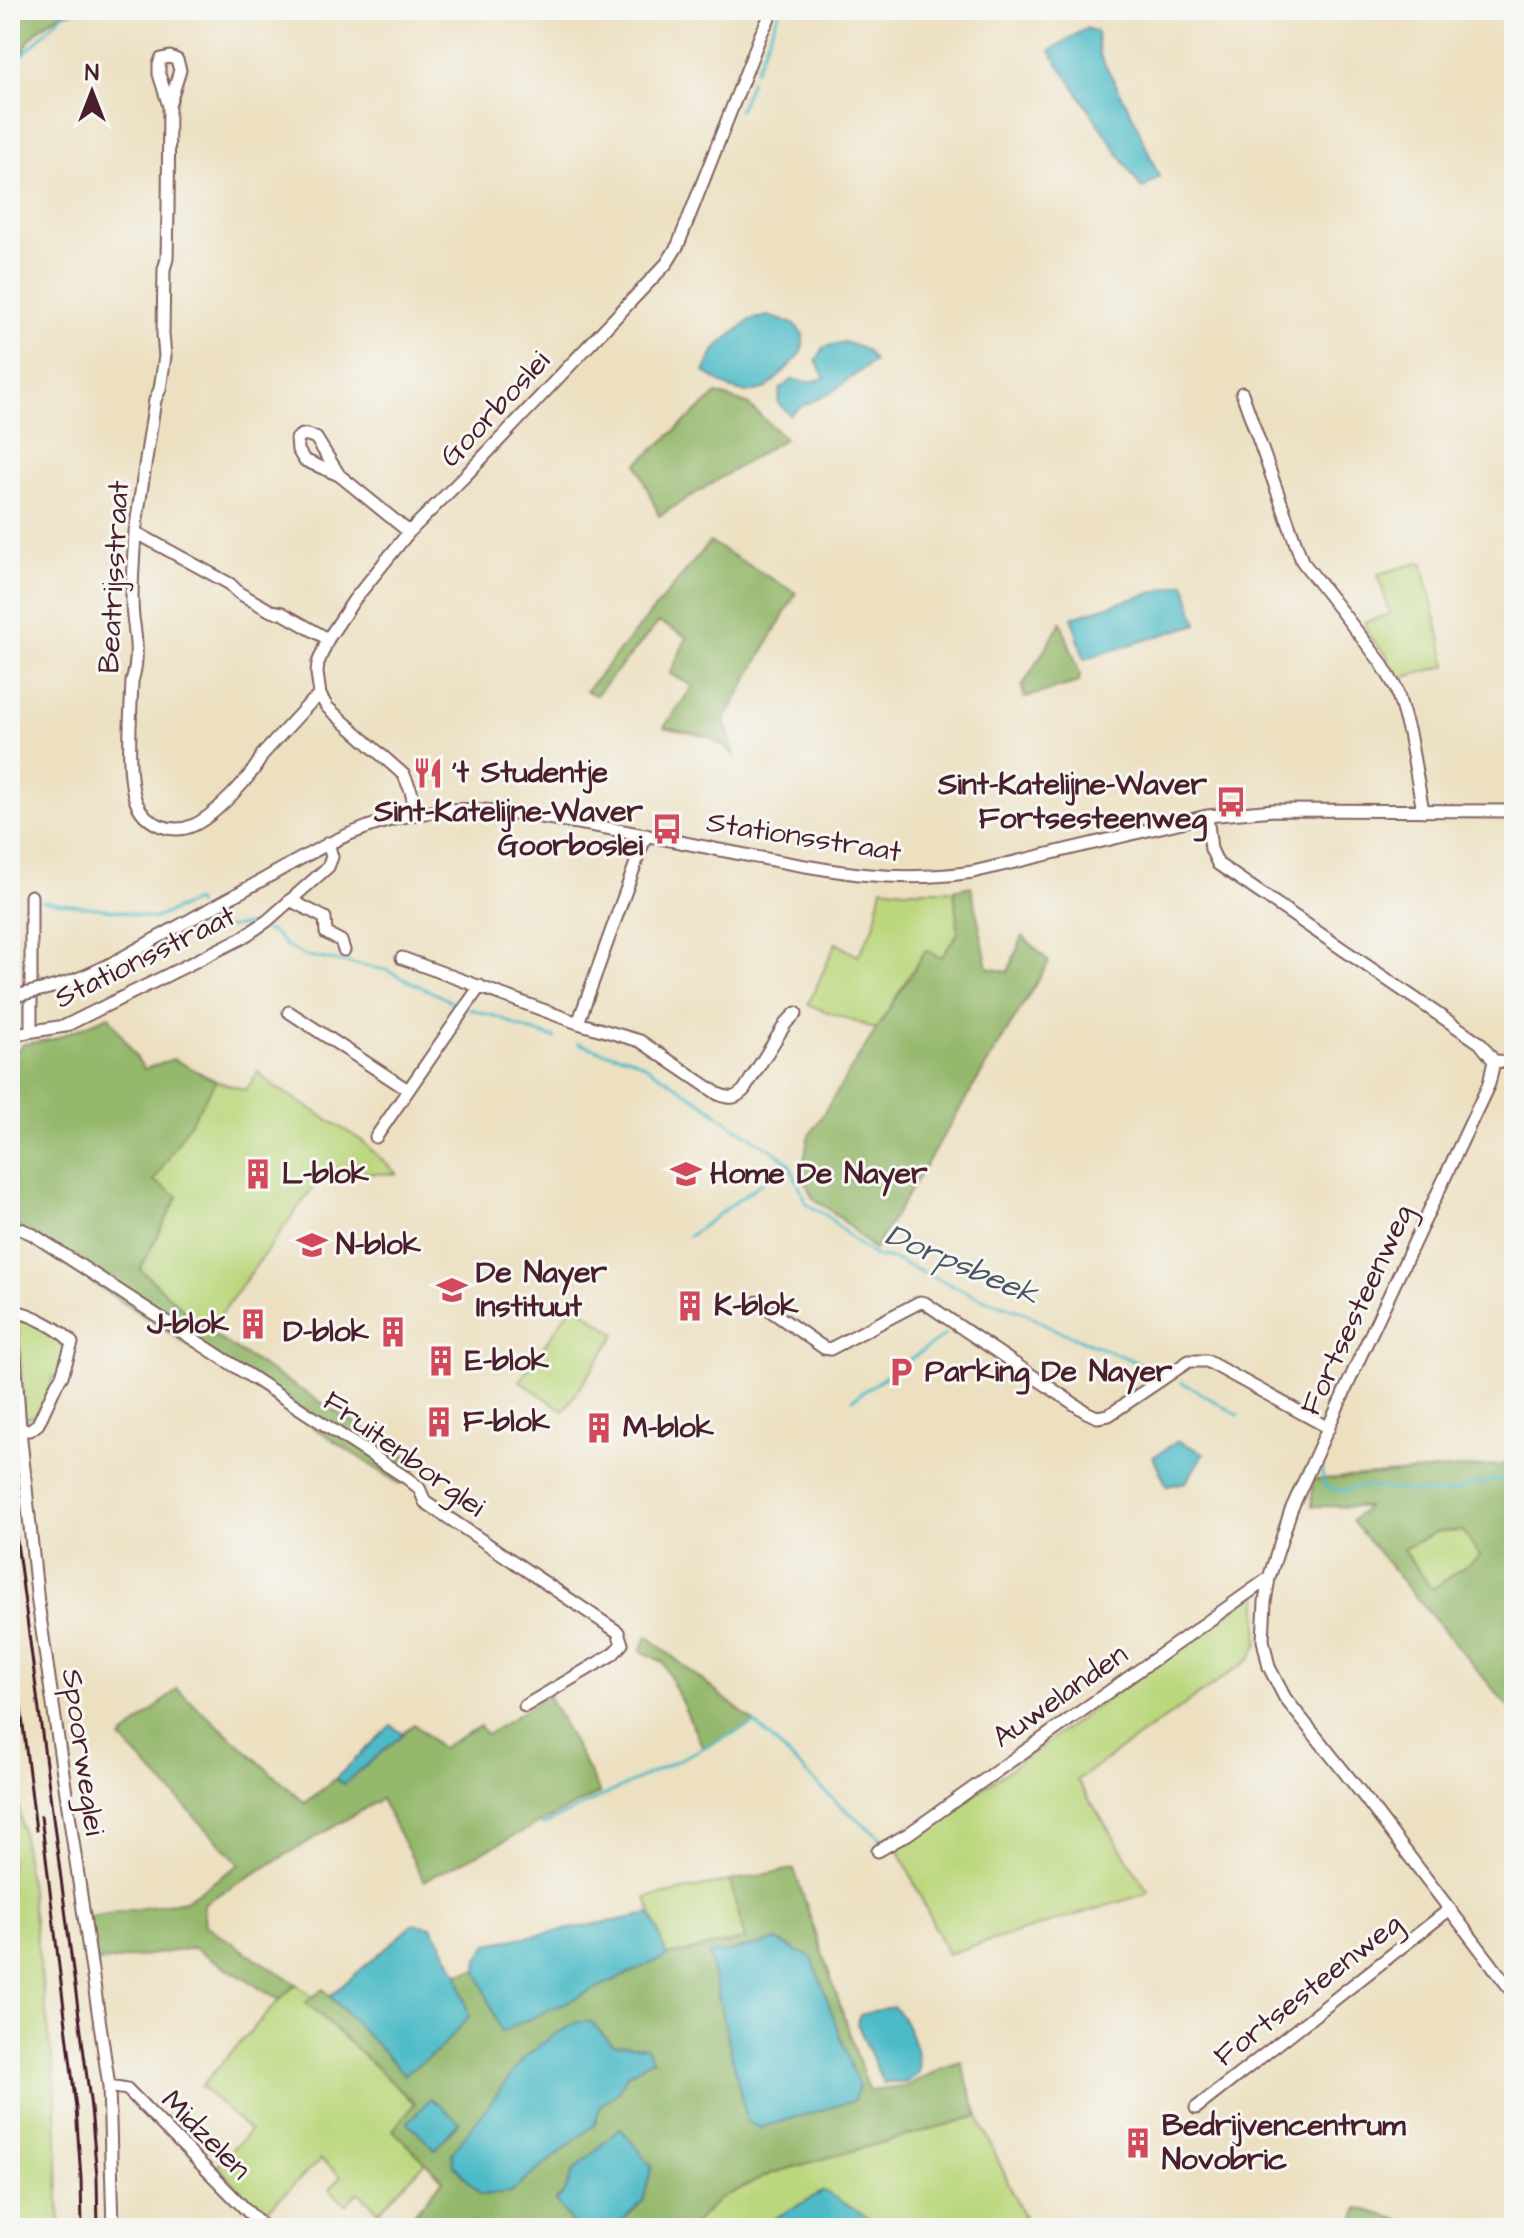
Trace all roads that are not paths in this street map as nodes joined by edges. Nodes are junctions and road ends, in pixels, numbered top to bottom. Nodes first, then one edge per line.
1 (773, 10) edge
2 (169, 106) dead end
3 (1242, 393) dead end
4 (339, 475) dead end
5 (135, 532) junction
6 (409, 532) junction
7 (328, 639) junction
8 (320, 695) junction
9 (1423, 811) junction
10 (1514, 811) edge
11 (416, 814) junction
12 (1207, 816) junction
13 (646, 835) junction
14 (328, 843) junction
15 (31, 896) dead end
16 (290, 900) junction
17 (344, 950) dead end
18 (402, 958) dead end
19 (480, 986) junction
20 (10, 997) edge
21 (289, 1012) dead end
22 (796, 1013) dead end
23 (578, 1023) junction
24 (31, 1031) junction
25 (10, 1040) edge
26 (1494, 1061) junction
27 (1514, 1062) edge
28 (408, 1090) junction
29 (376, 1137) dead end
30 (10, 1229) edge
31 (10, 1281) edge
32 (758, 1302) dead end
33 (12, 1311) junction
34 (1329, 1428) junction
35 (20, 1430) junction
36 (1269, 1578) junction
37 (525, 1706) dead end
38 (878, 1851) dead end
39 (1450, 1909) junction
40 (1514, 1994) edge
41 (109, 2086) junction
42 (1196, 2108) dead end
43 (113, 2228) edge
44 (264, 2228) edge

1 - 6 street, Goorboslei
2 - 5 street, Beatrijsstraat
3 - 9 street
4 - 6 street
5 - 7 street
5 - 8 street, Beatrijsstraat
6 - 7 street, Goorboslei
7 - 8 street, Goorboslei
8 - 11 street
9 - 10 street, Stationsstraat
9 - 12 street, Stationsstraat
11 - 13 street, Stationsstraat
11 - 14 street, Stationsstraat
12 - 13 street, Stationsstraat
12 - 26 street
13 - 23 street
14 - 16 street, Stationsstraat
14 - 20 street, Stationsstraat, bridge
15 - 24 street
16 - 17 street
16 - 24 street, Stationsstraat
18 - 19 street
19 - 23 street
19 - 28 street
21 - 28 street
22 - 23 street
24 - 25 street
26 - 27 street
26 - 34 street, Fortsesteenweg
28 - 29 street
30 - 37 street, Fruitenborglei
31 - 33 street, Spoorweglei
32 - 34 street
33 - 35 street, Spoorweglei
33 - 35 street
34 - 36 street, Fortsesteenweg
35 - 41 street, Spoorweglei
36 - 38 street, Auwelanden
36 - 39 street, Fortsesteenweg
39 - 40 street, Fortsesteenweg
39 - 42 street, Fortsesteenweg
41 - 43 street, Spoorweglei
41 - 44 street, Midzelen

